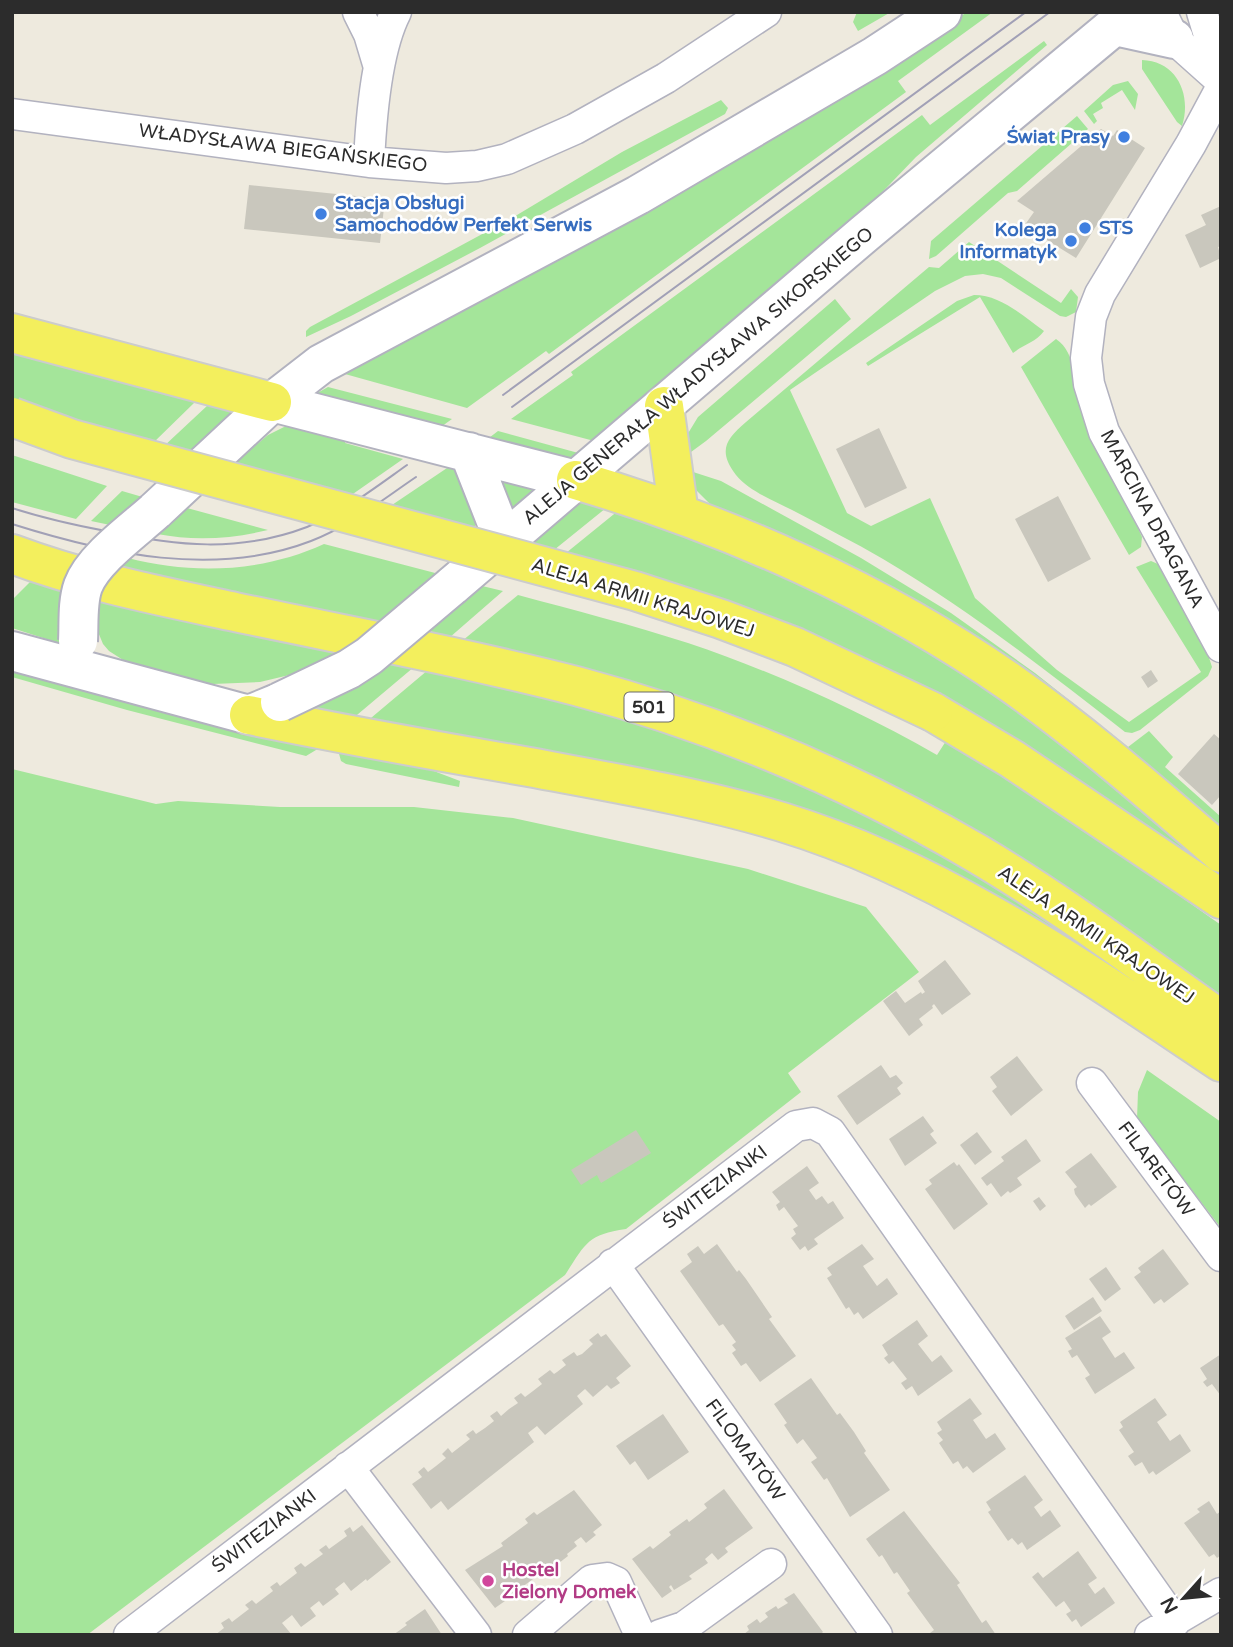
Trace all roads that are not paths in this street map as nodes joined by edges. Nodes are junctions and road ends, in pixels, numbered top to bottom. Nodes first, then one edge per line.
1 (359, 12) edge
2 (396, 12) edge
3 (766, 12) edge
4 (942, 12) edge
5 (1202, 12) edge
6 (1123, 19) edge
7 (1168, 26) edge
8 (380, 71) junction
9 (1221, 75) edge
10 (1221, 81) edge
11 (1221, 88) edge
12 (12, 114) edge
13 (369, 162) junction
14 (12, 333) edge
15 (272, 402) junction
16 (664, 406) junction
17 (12, 417) edge
18 (469, 452) junction
19 (576, 480) junction
20 (679, 514) junction
21 (504, 541) junction
22 (12, 554) edge
23 (1221, 647) edge
24 (12, 651) edge
25 (79, 656) junction
26 (265, 709) junction
27 (1221, 853) edge
28 (1221, 900) edge
29 (1221, 1020) edge
30 (1221, 1062) edge
31 (1092, 1083) dead end
32 (1221, 1256) edge
33 (612, 1264) junction
34 (348, 1467) junction
35 (771, 1564) dead end
36 (1221, 1592) edge
37 (1163, 1628) edge
38 (129, 1635) edge
39 (476, 1635) edge
40 (528, 1635) edge
41 (640, 1635) edge
42 (660, 1635) edge
43 (877, 1635) edge

1 - 8 street
2 - 8 street
3 - 13 street, WŁADYSŁAWA BIEGAŃSKIEGO
4 - 15 street
5 - 9 street
6 - 7 street
6 - 16 street, ALEJA GENERAŁA WŁADYSŁAWA SIKORSKIEGO
7 - 10 street
8 - 13 street
11 - 23 street, MARCINA DRAGANA
12 - 13 street, WŁADYSŁAWA BIEGAŃSKIEGO
14 - 15 main road
15 - 18 street
15 - 25 street, bridge
16 - 19 street, ALEJA GENERAŁA WŁADYSŁAWA SIKORSKIEGO
16 - 20 main road
17 - 28 main road, ALEJA ARMII KRAJOWEJ, bridge
18 - 19 street
18 - 21 street
19 - 20 main road
19 - 21 street, ALEJA GENERAŁA WŁADYSŁAWA SIKORSKIEGO
20 - 27 main road
21 - 26 street, ALEJA GENERAŁA WŁADYSŁAWA SIKORSKIEGO, bridge
22 - 29 main road, ALEJA ARMII KRAJOWEJ / 501
24 - 25 street
25 - 26 street
26 - 30 main road
31 - 32 street, FILARETÓW
33 - 34 street, ŚWITEZIANKI
33 - 37 street, ŚWITEZIANKI
33 - 43 street, FILOMATÓW
34 - 38 street, ŚWITEZIANKI
34 - 39 street
35 - 42 street
36 - 37 street
40 - 41 street

